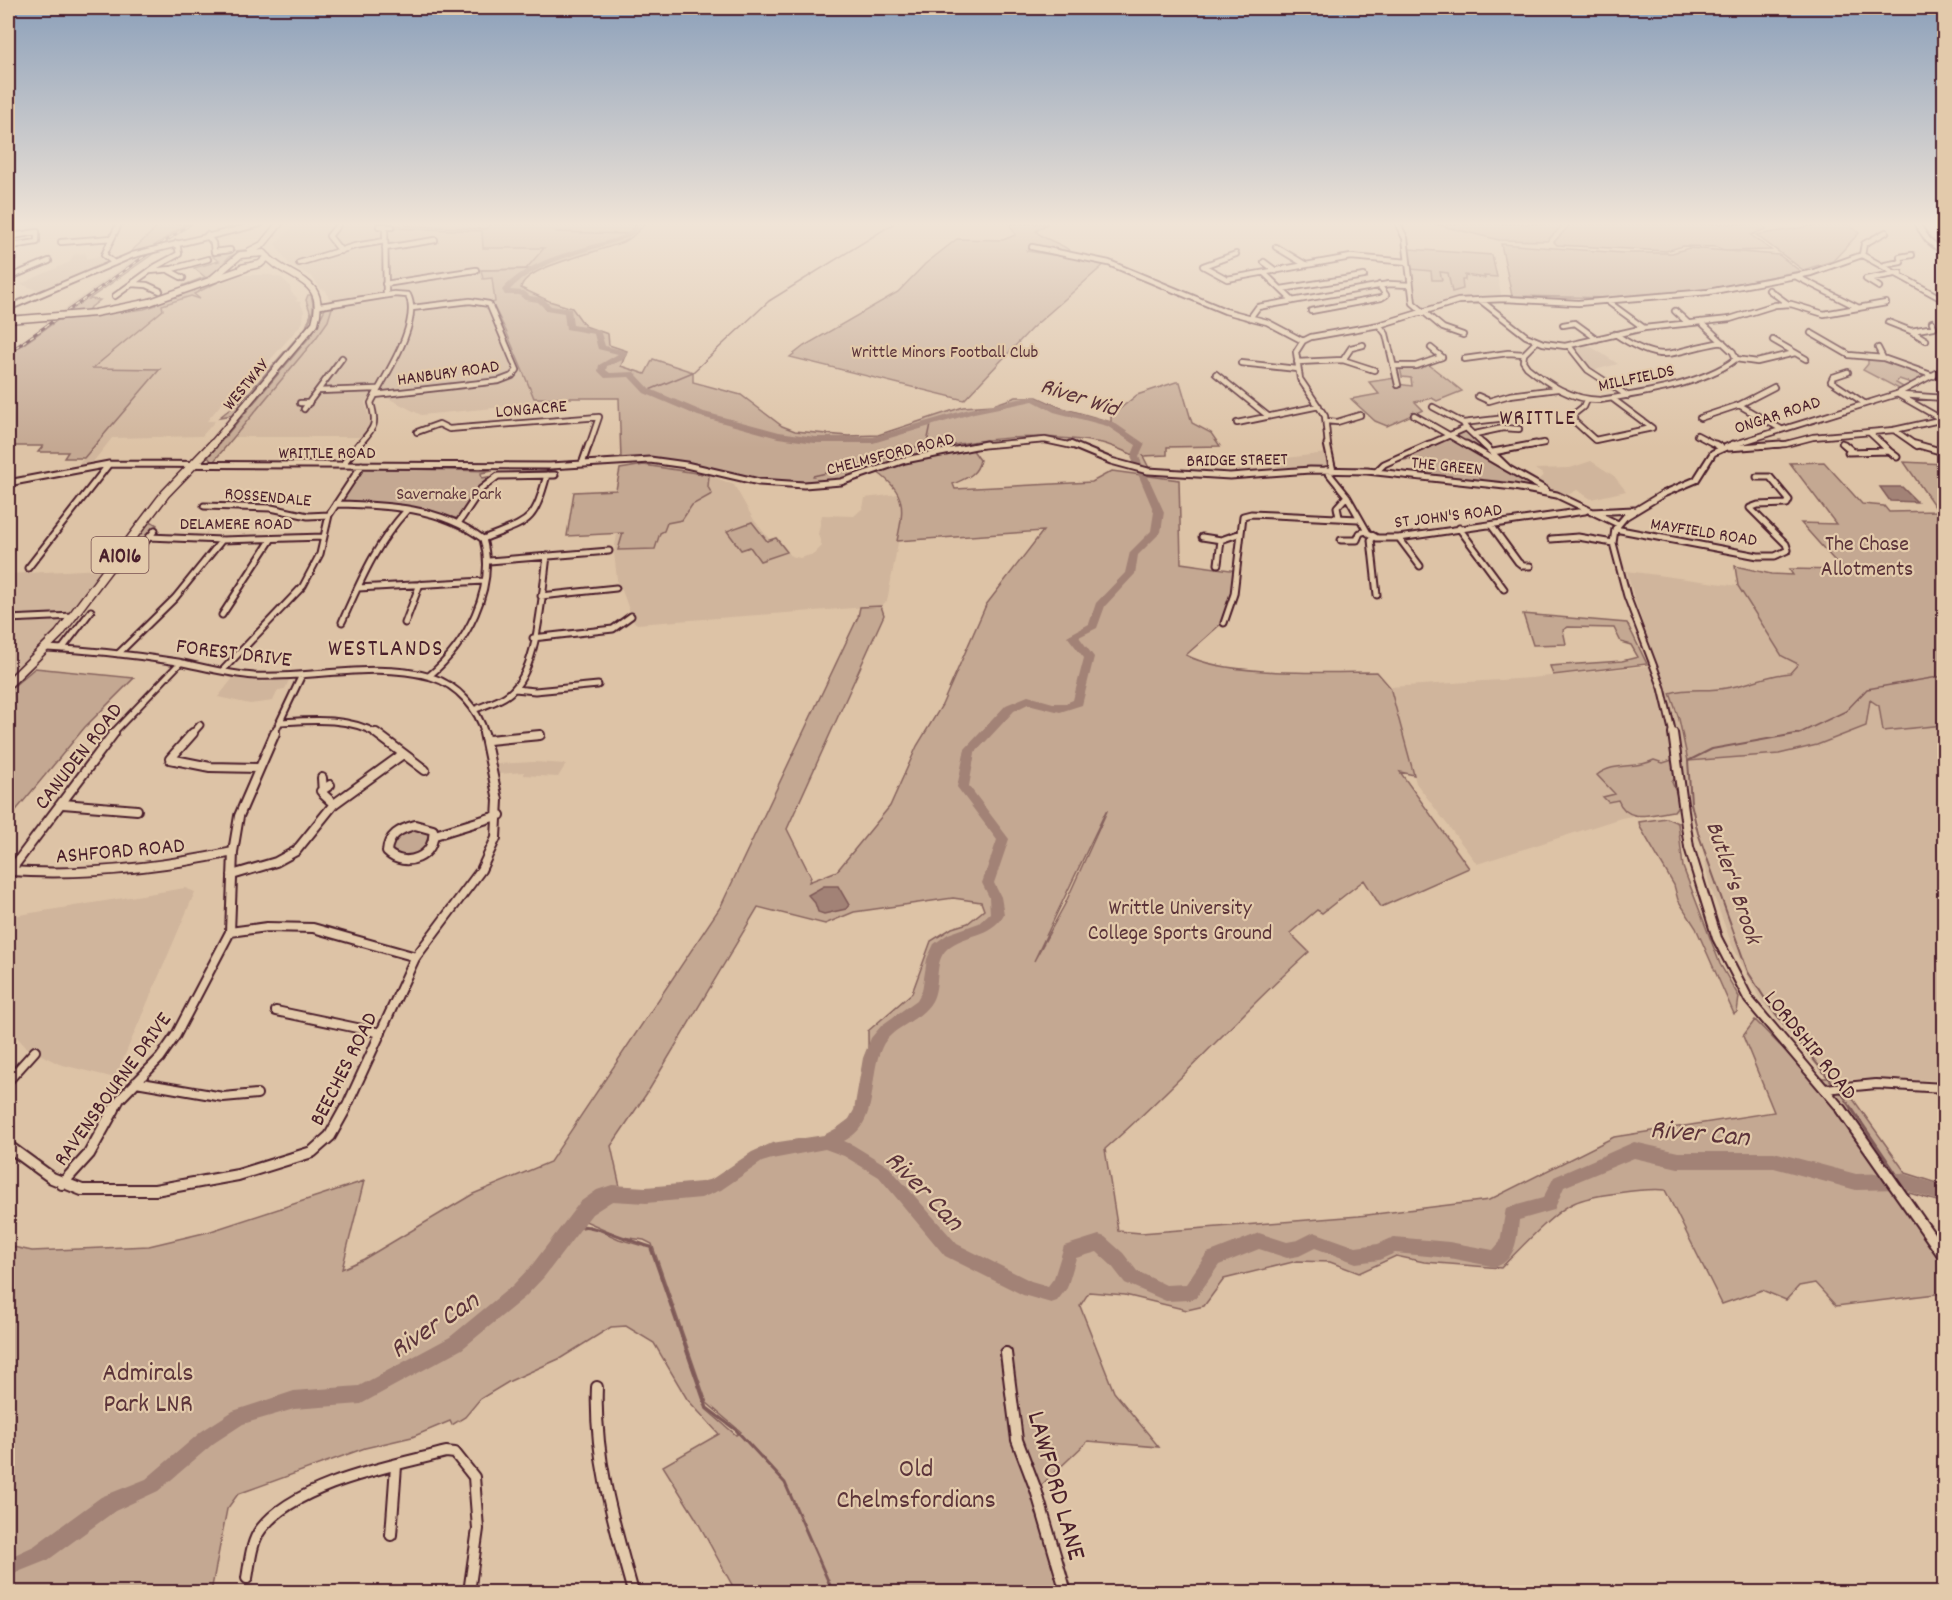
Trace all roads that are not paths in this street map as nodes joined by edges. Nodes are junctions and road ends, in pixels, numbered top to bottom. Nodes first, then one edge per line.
1 (30, 299) edge
2 (159, 299) edge
3 (320, 299) edge
4 (364, 299) edge
5 (409, 299) edge
6 (1193, 299) edge
7 (1291, 299) edge
8 (1306, 299) edge
9 (1374, 299) edge
10 (1412, 299) edge
11 (1633, 299) edge
12 (1781, 299) edge
13 (1840, 299) edge
14 (1480, 300) junction
15 (1293, 301) junction
16 (1607, 301) junction
17 (1886, 303) dead end
18 (1788, 304) junction
19 (320, 306) junction
20 (8, 308) edge
21 (1859, 308) junction
22 (412, 309) junction
23 (1423, 310) junction
24 (1675, 311) dead end
25 (1311, 312) dead end
26 (1250, 318) junction
27 (8, 320) edge
28 (1585, 321) dead end
29 (1701, 322) junction
30 (1888, 322) dead end
31 (1575, 323) junction
32 (1688, 323) junction
33 (1563, 325) dead end
34 (1379, 326) junction
35 (1644, 328) junction
36 (1944, 329) edge
37 (1911, 331) junction
38 (1811, 333) dead end
39 (1463, 334) dead end
40 (1615, 334) junction
41 (1597, 339) junction
42 (1773, 340) dead end
43 (1926, 340) dead end
44 (1303, 341) junction
45 (1537, 341) junction
46 (1723, 342) junction
47 (1363, 345) dead end
48 (1569, 346) junction
49 (1431, 348) dead end
50 (1878, 348) dead end
51 (1795, 353) junction
52 (1524, 354) junction
53 (342, 358) dead end
54 (1883, 358) junction
55 (1464, 359) dead end
56 (1736, 359) junction
57 (1806, 359) dead end
58 (1343, 360) junction
59 (1297, 362) junction
60 (1241, 363) dead end
61 (330, 364) dead end
62 (338, 364) junction
63 (1395, 366) junction
64 (1297, 369) junction
65 (1944, 369) edge
66 (1374, 370) dead end
67 (1848, 372) dead end
68 (1216, 374) dead end
69 (1934, 376) junction
70 (1398, 385) dead end
71 (1774, 387) dead end
72 (377, 389) junction
73 (1557, 389) junction
74 (318, 391) junction
75 (1897, 394) junction
76 (375, 395) junction
77 (1478, 396) dead end
78 (1628, 396) junction
79 (1944, 398) edge
80 (1586, 399) junction
81 (1613, 399) junction
82 (300, 403) dead end
83 (309, 403) junction
84 (1863, 403) junction
85 (1739, 405) junction
86 (1319, 406) junction
87 (1432, 406) dead end
88 (304, 409) dead end
89 (1360, 415) dead end
90 (1414, 415) dead end
91 (1268, 416) junction
92 (1502, 416) dead end
93 (1700, 418) dead end
94 (1944, 420) edge
95 (1237, 423) dead end
96 (1327, 424) junction
97 (1465, 426) junction
98 (1519, 429) dead end
99 (1781, 429) junction
100 (1894, 430) junction
101 (417, 432) dead end
102 (1870, 433) junction
103 (1451, 434) junction
104 (1474, 434) junction
105 (1697, 435) dead end
106 (1544, 443) dead end
107 (1842, 443) dead end
108 (1722, 447) junction
109 (1889, 451) junction
110 (1940, 451) dead end
111 (1493, 452) junction
112 (1897, 457) dead end
113 (650, 460) joint
114 (109, 464) junction
115 (195, 464) junction
116 (343, 464) junction
117 (582, 464) junction
118 (362, 465) junction
119 (1509, 469) junction
120 (1145, 471) joint
121 (1330, 471) junction
122 (1376, 472) junction
123 (1517, 474) junction
124 (547, 475) junction
125 (555, 475) dead end
126 (1757, 477) dead end
127 (11, 483) edge
128 (1514, 487) junction
129 (8, 492) edge
130 (1549, 493) junction
131 (1347, 496) junction
132 (336, 504) junction
133 (204, 506) dead end
134 (407, 510) junction
135 (1635, 510) junction
136 (1587, 511) junction
137 (328, 517) junction
138 (1339, 517) junction
139 (1358, 519) junction
140 (459, 522) junction
141 (1491, 525) junction
142 (1617, 527) junction
143 (1459, 528) junction
144 (154, 530) dead end
145 (1366, 531) junction
146 (1241, 533) junction
147 (149, 537) junction
148 (324, 537) junction
149 (1202, 537) dead end
150 (1374, 537) junction
151 (483, 538) junction
152 (1399, 538) junction
153 (1551, 539) dead end
154 (222, 540) junction
155 (272, 540) junction
156 (1221, 540) junction
157 (1341, 540) dead end
158 (1613, 543) junction
159 (609, 551) dead end
160 (138, 552) dead end
161 (547, 556) junction
162 (489, 561) junction
163 (1218, 564) dead end
164 (1420, 566) dead end
165 (1530, 566) dead end
166 (28, 568) dead end
167 (484, 580) junction
168 (420, 584) junction
169 (358, 588) junction
170 (616, 588) dead end
171 (1504, 589) dead end
172 (1377, 595) dead end
173 (541, 596) junction
174 (91, 611) dead end
175 (222, 615) dead end
176 (74, 616) junction
177 (631, 616) dead end
178 (8, 620) edge
179 (342, 622) dead end
180 (1224, 623) dead end
181 (405, 624) dead end
182 (533, 638) junction
183 (47, 648) junction
184 (62, 649) junction
185 (118, 654) junction
186 (180, 663) junction
187 (222, 671) junction
188 (429, 676) junction
189 (301, 677) junction
190 (8, 684) edge
191 (598, 685) dead end
192 (515, 689) junction
193 (476, 709) junction
194 (280, 722) junction
195 (200, 725) dead end
196 (540, 735) dead end
197 (489, 740) junction
198 (404, 754) junction
199 (162, 758) dead end
200 (170, 759) junction
201 (258, 768) junction
202 (425, 770) dead end
203 (322, 778) dead end
204 (330, 785) dead end
205 (321, 791) junction
206 (63, 804) junction
207 (334, 804) junction
208 (137, 810) dead end
209 (500, 815) junction
210 (435, 835) junction
211 (233, 852) junction
212 (8, 873) edge
213 (232, 875) junction
214 (230, 932) junction
215 (416, 957) junction
216 (276, 1011) dead end
217 (381, 1033) junction
218 (35, 1051) dead end
219 (8, 1081) edge
220 (136, 1082) junction
221 (1944, 1088) edge
222 (1825, 1089) junction
223 (257, 1094) dead end
224 (8, 1146) edge
225 (62, 1184) junction
226 (1944, 1256) edge
227 (1006, 1353) dead end
228 (597, 1387) dead end
229 (396, 1466) junction
230 (391, 1535) dead end
231 (247, 1578) dead end
232 (469, 1593) edge
233 (633, 1593) edge
234 (1066, 1593) edge

1 - 20 street
2 - 27 main road, bridge
3 - 19 main road
4 - 19 street
5 - 22 street
6 - 26 street
7 - 15 street
8 - 15 street
9 - 25 street
10 - 23 street
11 - 16 street
12 - 18 street
13 - 21 street
14 - 16 street
14 - 23 street
14 - 45 street
15 - 26 street
16 - 35 street
17 - 21 street
18 - 21 street
18 - 29 street
19 - 115 main road, WESTWAY / A1016
22 - 72 street
22 - 76 street, HANBURY ROAD
23 - 34 street
23 - 39 street
24 - 32 street
26 - 44 street
28 - 31 street
29 - 32 street
29 - 46 street
30 - 37 street
31 - 33 street
31 - 41 street
32 - 35 street
34 - 44 street
34 - 63 street
35 - 40 street
36 - 37 street
37 - 43 street
38 - 54 street
40 - 41 street
40 - 46 street
41 - 48 street
42 - 51 street
44 - 59 street
45 - 48 street
45 - 52 street
46 - 56 street
47 - 58 street
48 - 78 street
49 - 63 street
50 - 54 street
51 - 56 street
51 - 57 street
52 - 55 street
52 - 73 street, MILLFIELDS
53 - 62 street
54 - 69 street
56 - 78 street, MILLFIELDS
58 - 59 street
58 - 66 street
59 - 64 street
60 - 64 street
61 - 62 street
62 - 74 street
63 - 70 street
64 - 86 street
65 - 69 street, ONGAR ROAD
67 - 84 street
68 - 91 street
69 - 75 street, ONGAR ROAD
71 - 85 street
72 - 74 street
72 - 76 street
73 - 77 street
73 - 80 street, MILLFIELDS
74 - 83 street
75 - 79 street
75 - 84 street, ONGAR ROAD
75 - 94 street
76 - 116 street
78 - 81 street, MILLFIELDS
80 - 81 street, MILLFIELDS
80 - 81 street
82 - 83 street
83 - 88 street
84 - 99 street, ONGAR ROAD
85 - 93 street
85 - 99 street
86 - 91 street
86 - 96 street
87 - 97 street
89 - 96 street
90 - 103 street
91 - 95 street
92 - 97 street
94 - 100 street
96 - 121 street
97 - 103 street, THE GREEN
97 - 104 street, THE GREEN
98 - 104 street
99 - 108 street, ONGAR ROAD
100 - 102 street
100 - 110 street
101 - 117 street, LONGACRE
102 - 108 street
102 - 109 street
103 - 119 street, THE GREEN
103 - 122 street, THE GREEN
104 - 111 street, THE GREEN
105 - 108 street
106 - 111 street
107 - 109 street
108 - 135 street, ONGAR ROAD
109 - 112 street
111 - 119 street, THE GREEN
113 - 117 street, WRITTLE ROAD
113 - 120 street, CHELMSFORD ROAD
114 - 115 street, WRITTLE ROAD
114 - 127 street, WRITTLE ROAD
114 - 166 street
115 - 116 street, WRITTLE ROAD
115 - 176 main road, A1016
116 - 118 street, WRITTLE ROAD
117 - 118 street, WRITTLE ROAD
118 - 132 street
119 - 123 street, THE GREEN
120 - 121 street, BRIDGE STREET
121 - 122 street, THE GREEN
121 - 131 street
122 - 128 street, THE GREEN
123 - 128 street, THE GREEN
123 - 130 street, THE GREEN
124 - 125 street
124 - 140 street
124 - 151 street
126 - 142 street, MAYFIELD ROAD
127 - 129 street
128 - 130 street, THE GREEN
130 - 136 street, THE GREEN
131 - 138 street
131 - 139 street
132 - 134 street
132 - 137 street
133 - 137 street, ROSSENDALE
134 - 140 street
134 - 169 street
135 - 136 street, ONGAR ROAD
135 - 142 street, ONGAR ROAD
136 - 141 street, ST JOHN'S ROAD
136 - 142 street, THE GREEN
137 - 148 street
138 - 139 street
138 - 146 street
139 - 145 street
140 - 151 street
141 - 143 street, ST JOHN'S ROAD
141 - 165 street
142 - 158 street, LORDSHIP ROAD
143 - 152 street, ST JOHN'S ROAD
143 - 171 street
144 - 147 street, DELAMERE ROAD
145 - 150 street
145 - 157 street
146 - 156 street
146 - 180 street
147 - 154 street, DELAMERE ROAD
147 - 160 street, DELAMERE ROAD
148 - 155 street, DELAMERE ROAD
148 - 187 street
149 - 156 street
150 - 152 street, ST JOHN'S ROAD
150 - 172 street, ST JOHN'S ROAD
151 - 162 street
152 - 164 street
153 - 158 street
154 - 155 street, DELAMERE ROAD
154 - 185 street
155 - 175 street
156 - 163 street
158 - 222 street, LORDSHIP ROAD
159 - 161 street
161 - 162 street
161 - 173 street
162 - 167 street
167 - 168 street
167 - 188 street
168 - 169 street
168 - 181 street
169 - 179 street
170 - 173 street
173 - 182 street
174 - 184 street
176 - 178 street
176 - 183 main road, A1016
177 - 182 street
182 - 192 street
183 - 184 street, FOREST DRIVE
183 - 190 main road, A1016
184 - 185 street, FOREST DRIVE
185 - 186 street, FOREST DRIVE
186 - 187 street, FOREST DRIVE
186 - 206 street, CANUDEN ROAD
187 - 189 street, FOREST DRIVE
188 - 189 street, FOREST DRIVE
188 - 193 street, FOREST DRIVE
189 - 194 street, RAVENSBOURNE DRIVE
191 - 192 street
192 - 193 street
193 - 197 street, FOREST DRIVE
194 - 198 street
194 - 201 street, RAVENSBOURNE DRIVE
195 - 200 street
196 - 197 street
197 - 209 street, BEECHES ROAD
198 - 202 street
198 - 207 street
199 - 200 street
200 - 201 street
201 - 211 street, RAVENSBOURNE DRIVE
203 - 205 street
204 - 205 street
205 - 207 street
206 - 208 street
206 - 212 street, CANUDEN ROAD
207 - 213 street
209 - 210 street
209 - 215 street, BEECHES ROAD
210 - 210 street
211 - 212 street, ASHFORD ROAD
211 - 213 street, RAVENSBOURNE DRIVE
213 - 214 street, RAVENSBOURNE DRIVE
214 - 215 street
214 - 220 street, RAVENSBOURNE DRIVE
215 - 217 street, BEECHES ROAD
216 - 217 street
217 - 225 street, BEECHES ROAD
218 - 219 street
220 - 223 street
220 - 225 street, RAVENSBOURNE DRIVE
221 - 222 street
222 - 226 street, LORDSHIP ROAD
224 - 225 street, BEECHES ROAD
227 - 234 street, LAWFORD LANE
228 - 233 street
229 - 230 street
229 - 231 street
229 - 232 street

